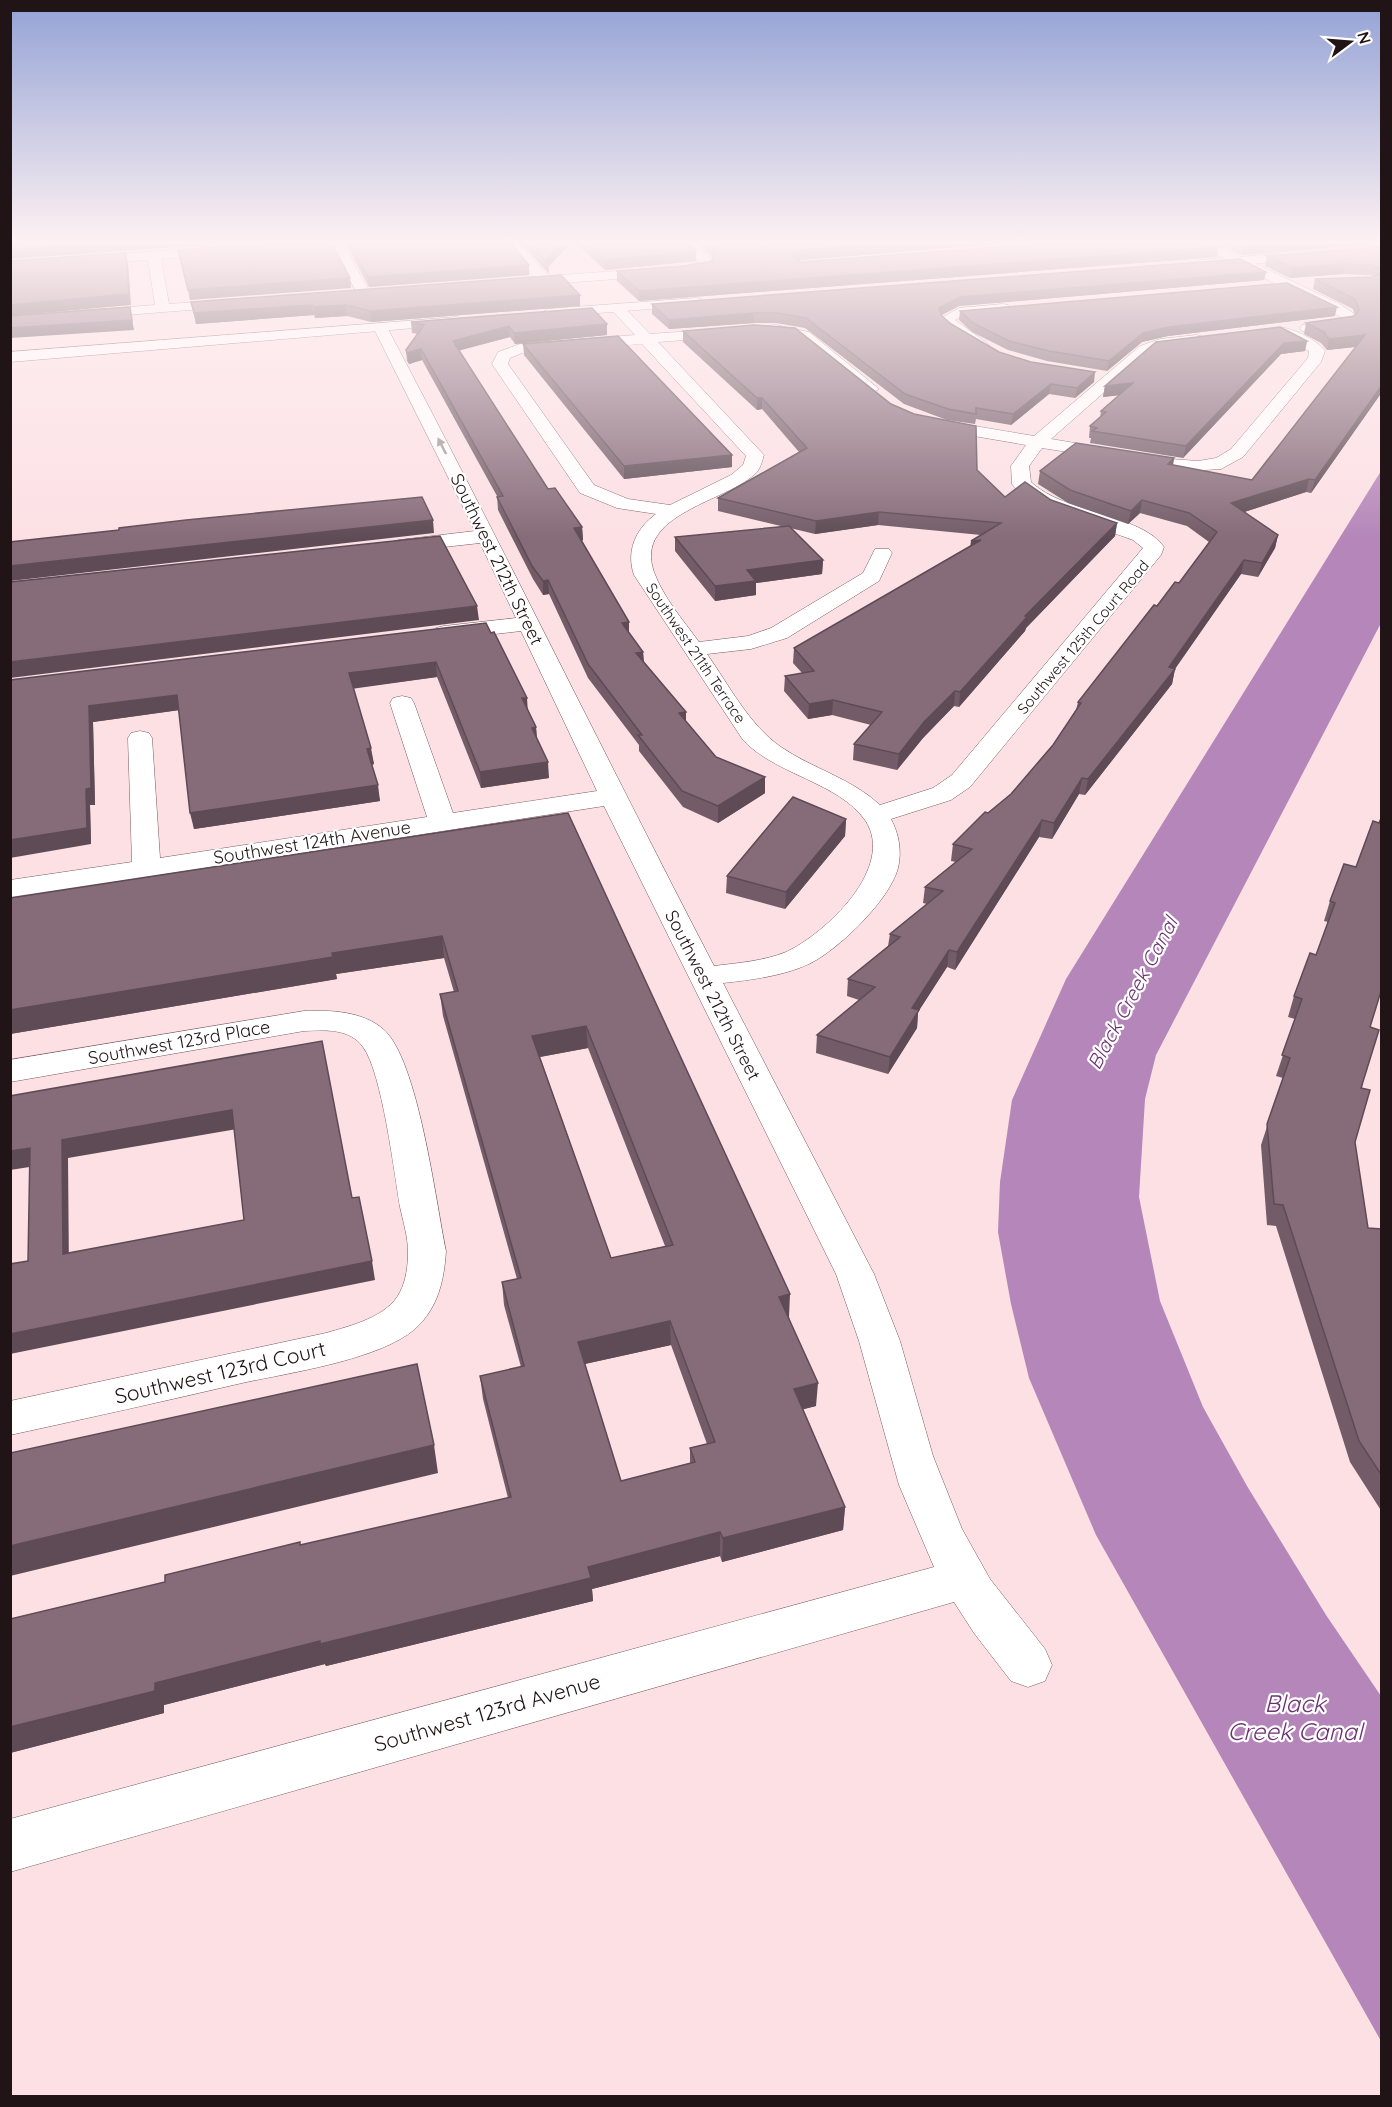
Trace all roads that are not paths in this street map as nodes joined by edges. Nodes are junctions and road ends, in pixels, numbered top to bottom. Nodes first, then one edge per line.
1 (124, 342) edge
2 (390, 342) edge
3 (595, 342) edge
4 (649, 342) edge
5 (813, 342) edge
6 (978, 342) edge
7 (1176, 342) edge
8 (1304, 342) edge
9 (999, 356) edge
10 (10, 357) edge
11 (1089, 375) edge
12 (1110, 378) junction
13 (888, 403) edge
14 (919, 420) edge
15 (1037, 442) junction
16 (672, 512) junction
17 (487, 536) junction
18 (380, 548) edge
19 (882, 553) dead end
20 (529, 623) junction
21 (420, 636) edge
22 (693, 649) junction
23 (402, 703) dead end
24 (140, 738) dead end
25 (613, 796) junction
26 (875, 815) junction
27 (442, 822) junction
28 (146, 868) junction
29 (10, 889) edge
30 (704, 977) junction
31 (10, 1071) edge
32 (418, 1301) joint
33 (10, 1418) edge
34 (964, 1579) junction
35 (1028, 1665) dead end
36 (10, 1846) edge

1 - 10 street
17 -> 2 street, Southwest 212th Street
3 - 16 street
4 - 16 street, Southwest 211th Terrace
5 - 13 street
6 - 9 street
7 - 12 street, Southwest 125th Court Road
8 - 15 street
11 - 12 street
12 - 15 street, Southwest 125th Court Road
14 - 15 street
15 - 26 street, Southwest 125th Court Road
16 - 22 street, Southwest 211th Terrace
17 - 18 street
17 - 20 street, Southwest 212th Street
19 - 22 street
20 - 21 street
20 - 25 street, Southwest 212th Street
22 - 26 street, Southwest 211th Terrace
23 - 27 street
24 - 28 street
25 - 27 street, Southwest 124th Avenue
25 - 30 street, Southwest 212th Street
26 - 30 street
27 - 28 street, Southwest 124th Avenue
28 - 29 street, Southwest 124th Avenue
30 - 34 street, Southwest 212th Street
31 - 32 street, Southwest 123rd Place
32 - 33 street, Southwest 123rd Court
34 - 35 street, Southwest 212th Street
34 - 36 street, Southwest 123rd Avenue

